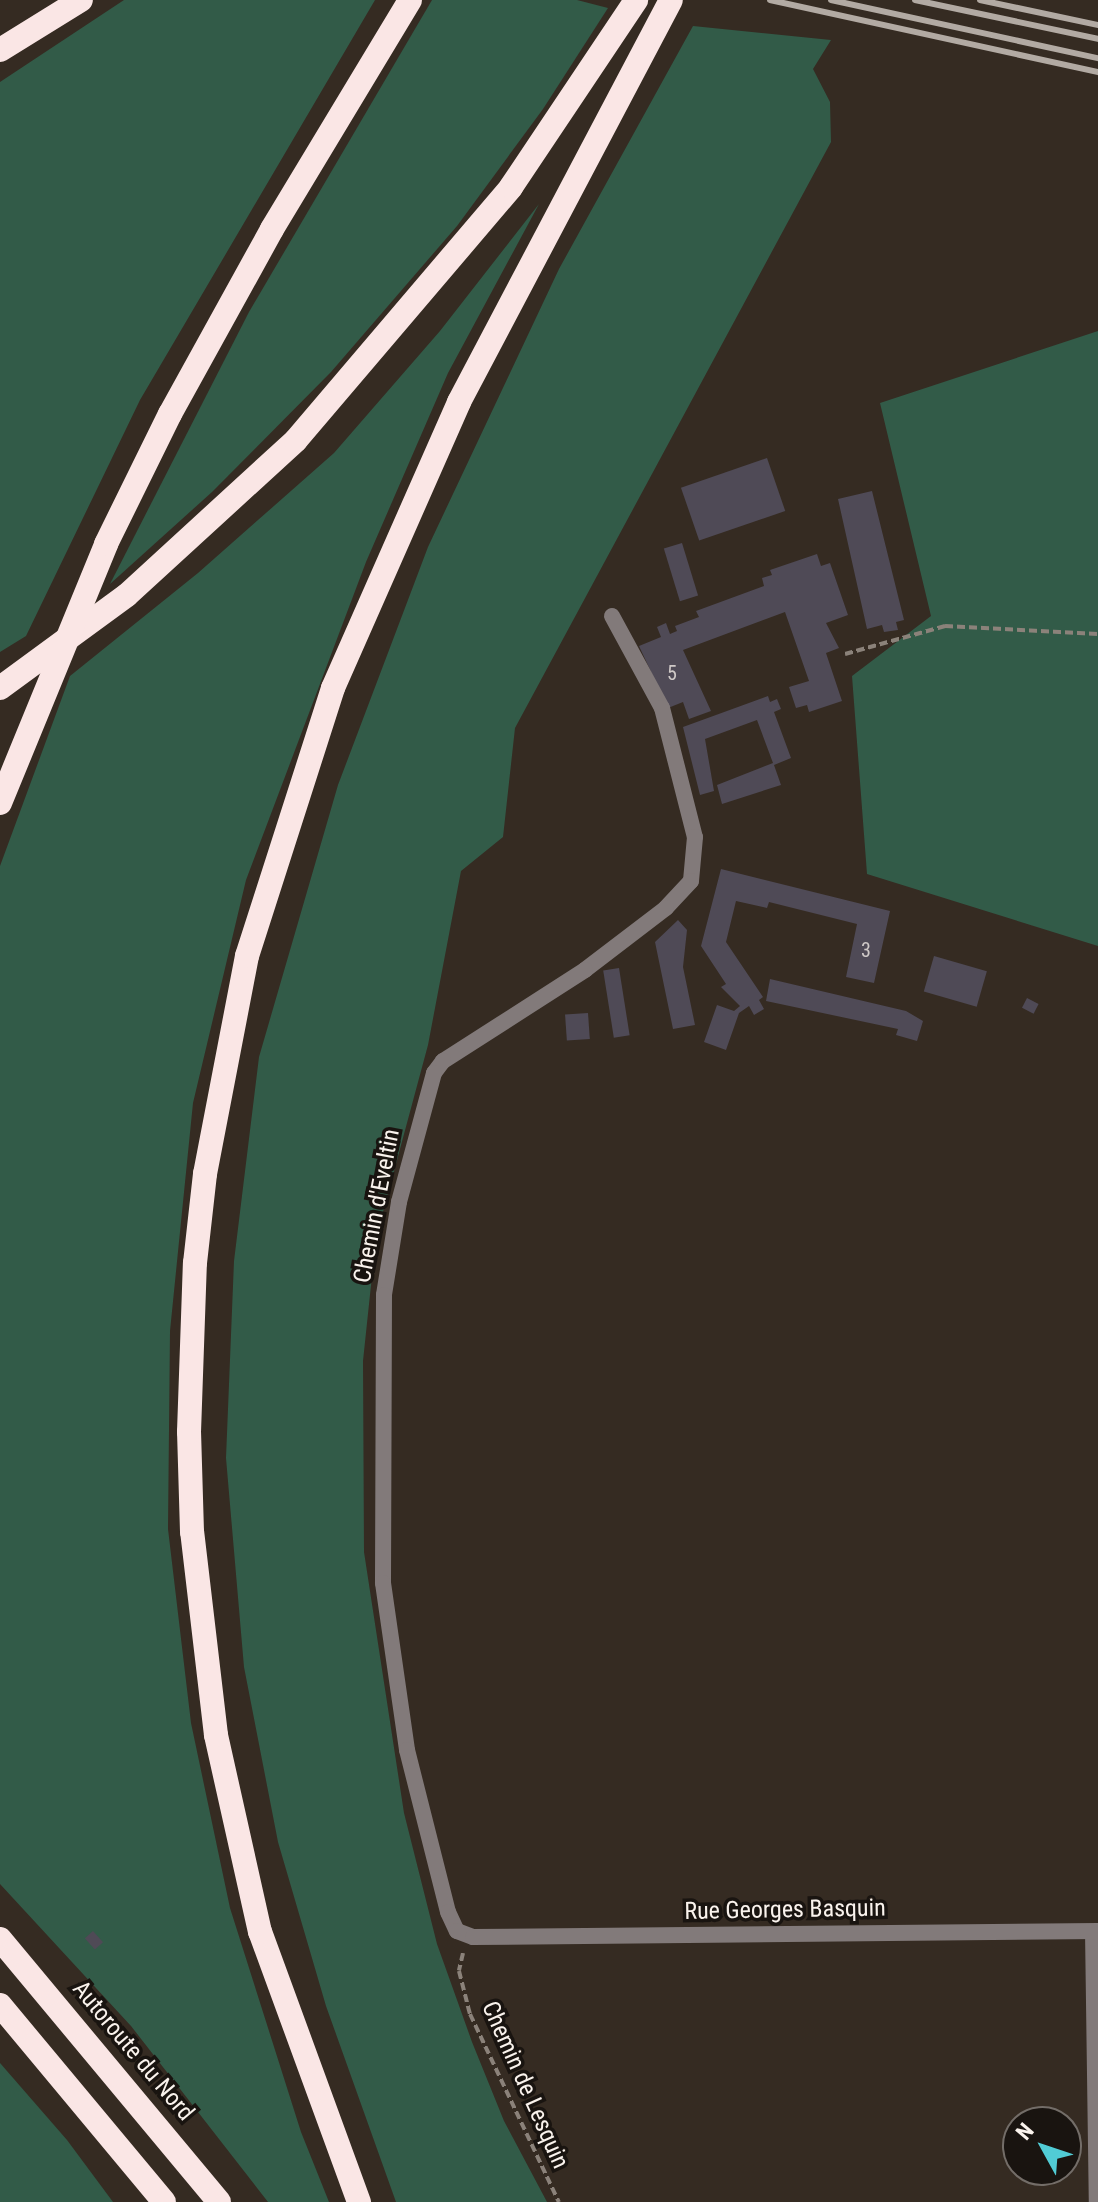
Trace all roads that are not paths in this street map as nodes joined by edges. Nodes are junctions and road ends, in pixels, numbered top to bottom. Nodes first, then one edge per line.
1 (81, 0) edge
2 (410, 0) edge
3 (636, 0) edge
4 (670, 3) edge
5 (0, 50) edge
6 (612, 616) dead end
7 (0, 688) edge
8 (0, 803) edge
9 (1095, 1931) edge
10 (473, 1937) joint
11 (0, 1939) edge
12 (0, 2005) edge
13 (164, 2202) edge
14 (219, 2202) edge
15 (359, 2202) edge
16 (1096, 2202) edge

1 - 5 highway
2 - 8 highway
3 - 7 highway
4 - 15 highway
6 - 10 street, Chemin d'Eveltin
9 - 10 street, Rue Georges Basquin
9 - 16 lane
11 - 14 highway, Autoroute du Nord
12 - 13 highway

